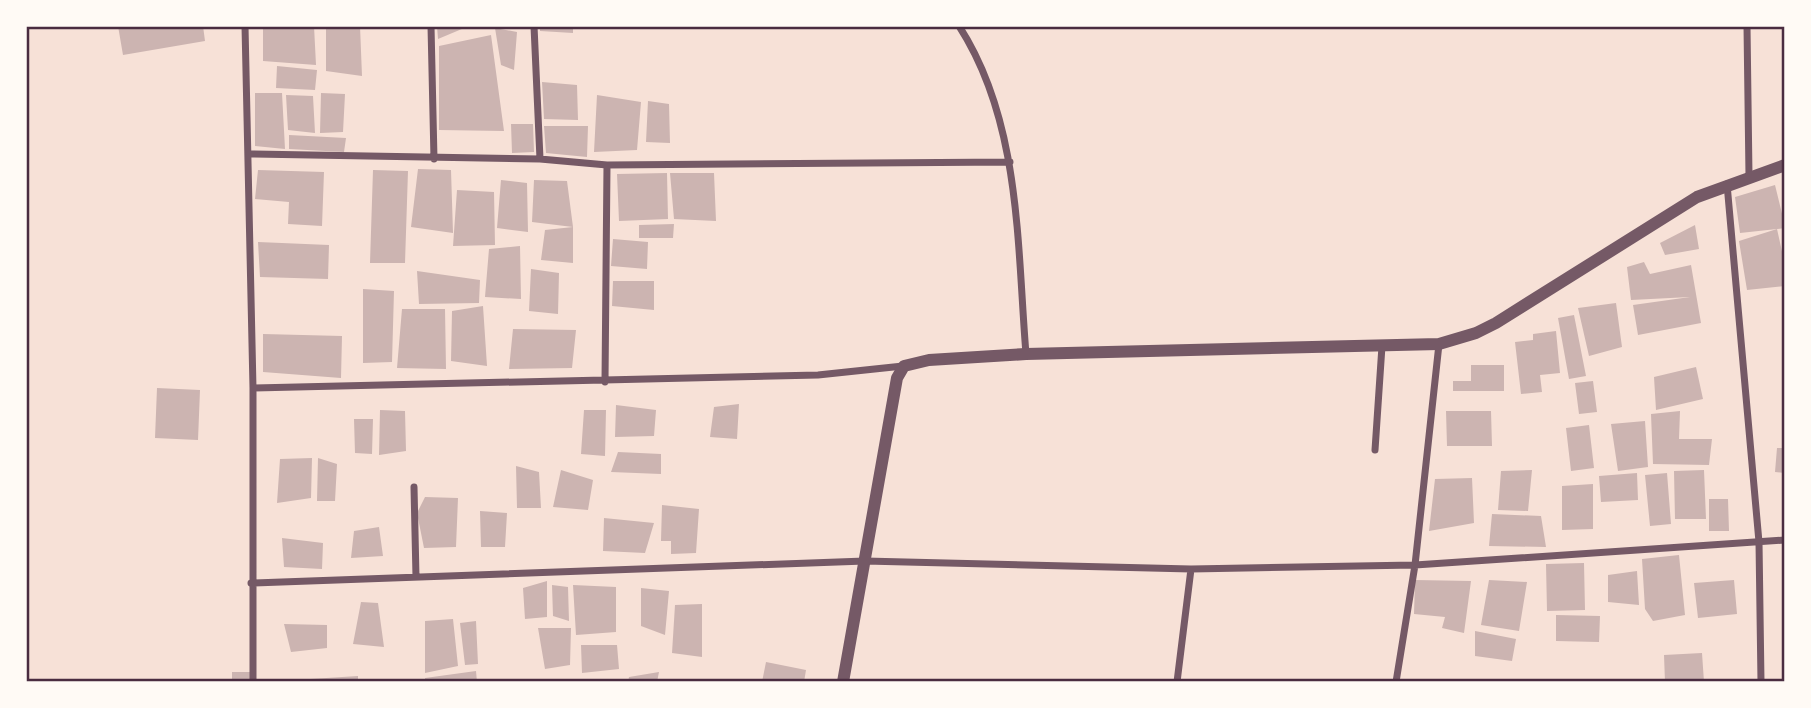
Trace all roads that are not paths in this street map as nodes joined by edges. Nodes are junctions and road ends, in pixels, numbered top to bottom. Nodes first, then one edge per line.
1 (245, 26) edge
2 (431, 26) edge
3 (534, 26) edge
4 (959, 26) edge
5 (1747, 26) edge
6 (250, 154) junction
7 (434, 159) junction
8 (540, 159) junction
9 (1010, 162) junction
10 (607, 164) junction
11 (1785, 165) edge
12 (1749, 176) junction
13 (1727, 184) junction
14 (1440, 344) junction
15 (1382, 346) junction
16 (1026, 354) junction
17 (904, 366) junction
18 (605, 382) junction
19 (253, 388) junction
20 (1375, 450) dead end
21 (414, 487) dead end
22 (1785, 540) edge
23 (1759, 542) junction
24 (865, 561) junction
25 (1415, 565) junction
26 (1191, 569) junction
27 (416, 577) junction
28 (251, 583) junction
29 (253, 682) edge
30 (843, 682) edge
31 (1177, 682) edge
32 (1396, 682) edge
33 (1761, 682) edge

1 - 6 street
2 - 7 street
3 - 8 street
4 - 9 street
5 - 12 street
6 - 7 street
6 - 19 street
7 - 8 street
8 - 10 street
9 - 10 street
9 - 16 street
10 - 18 street
11 - 12 street
12 - 13 street
13 - 14 street
13 - 23 street
14 - 15 street
14 - 25 street
15 - 16 street
15 - 20 street
16 - 17 street
17 - 18 street
17 - 24 street
18 - 19 street
19 - 28 street
21 - 27 street
22 - 23 street
23 - 25 street
23 - 33 street
24 - 26 street
24 - 27 street
24 - 30 street
25 - 26 street
25 - 32 street
26 - 31 street
27 - 28 street
28 - 29 street

